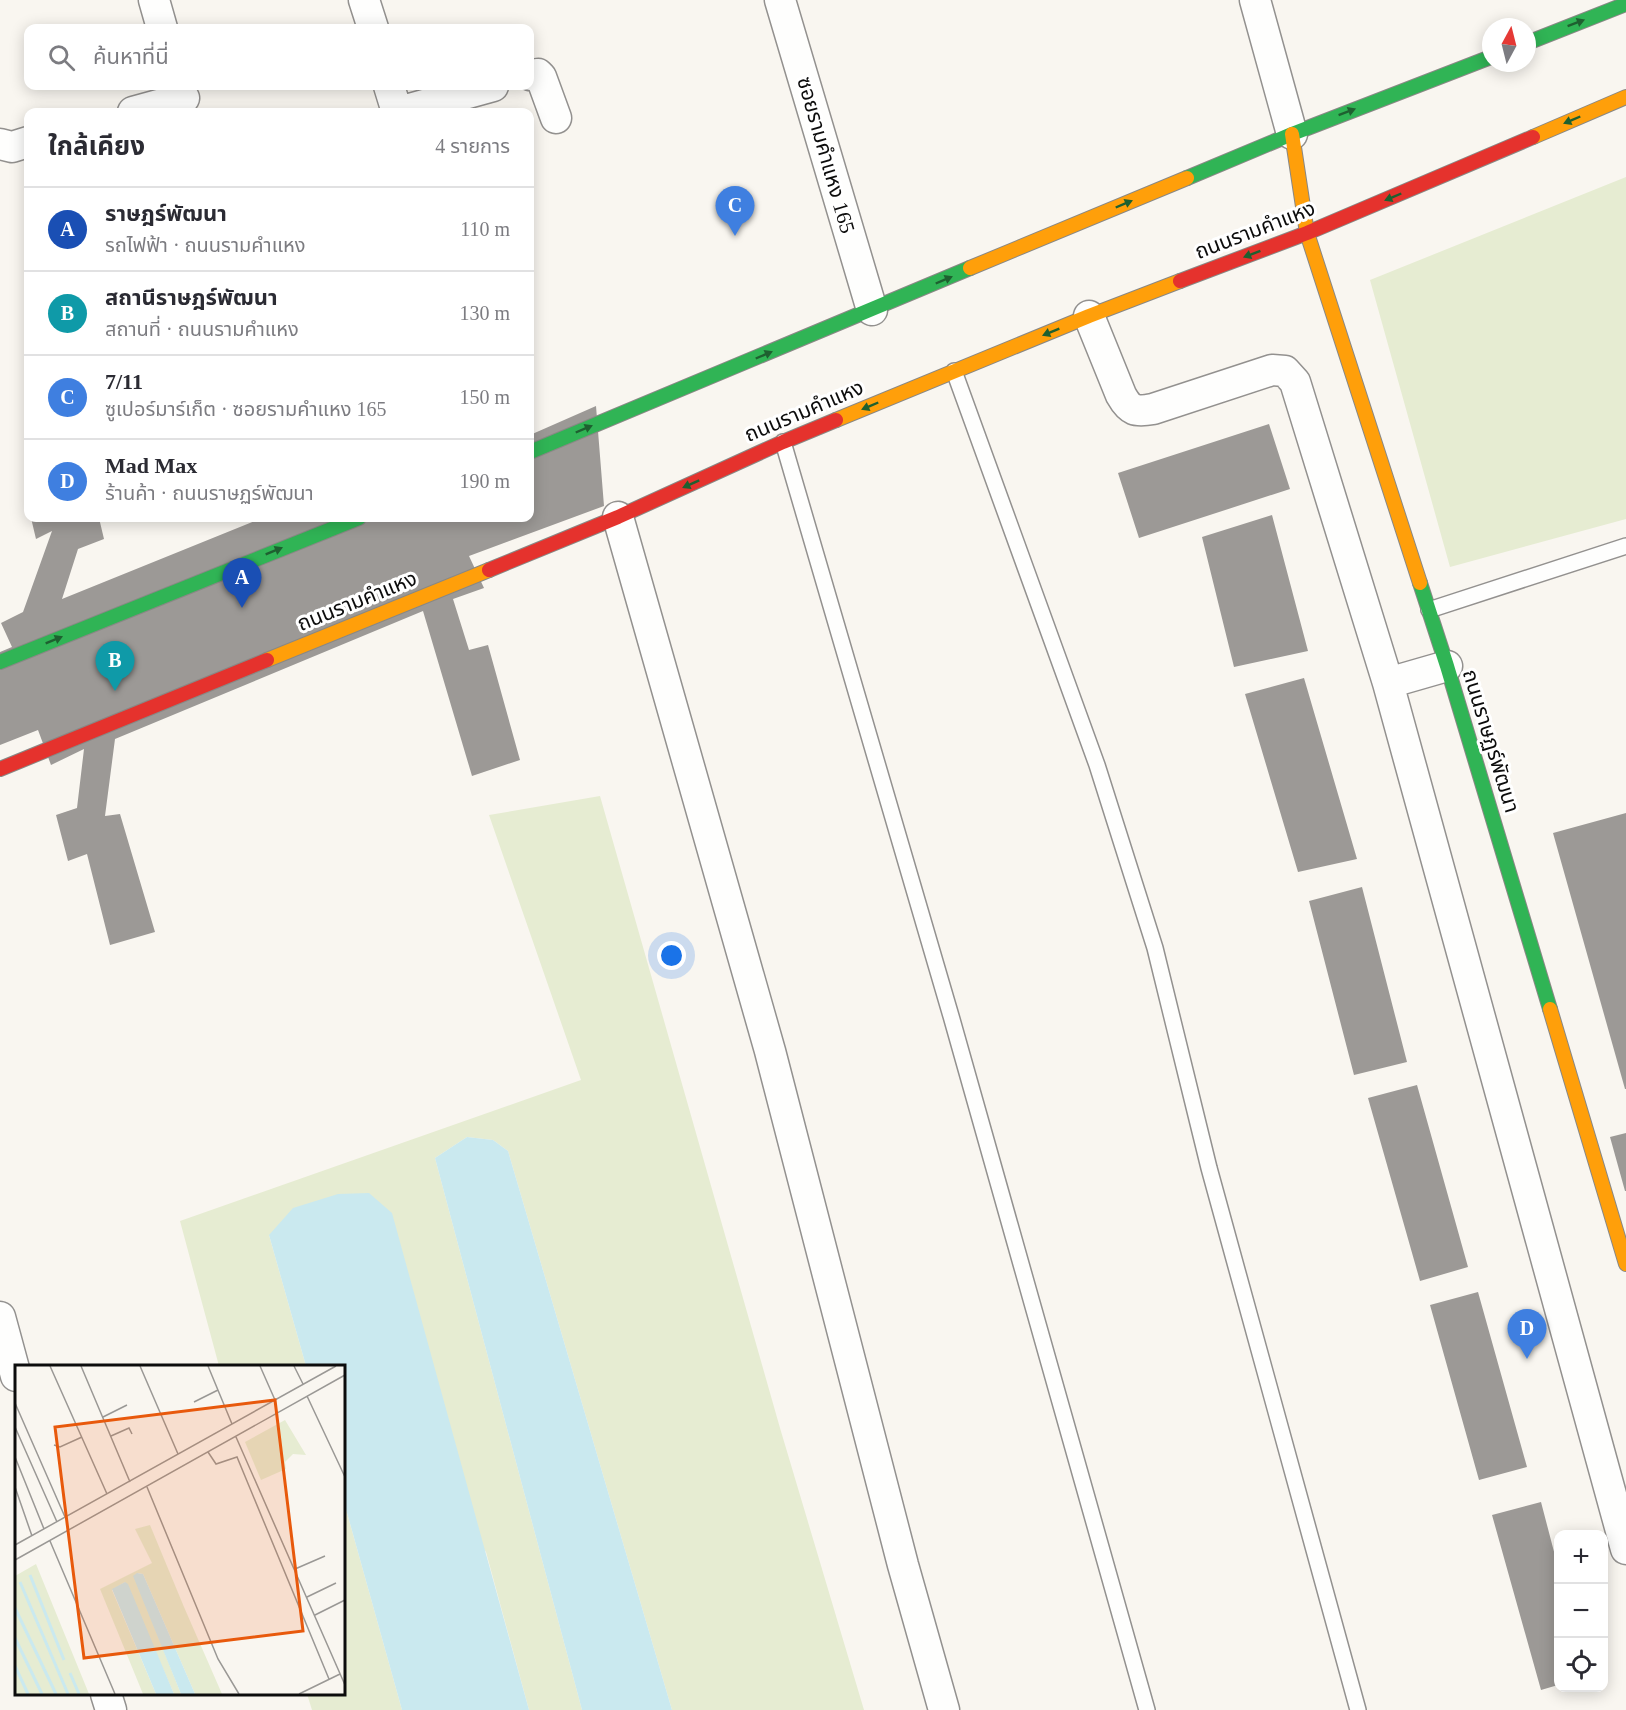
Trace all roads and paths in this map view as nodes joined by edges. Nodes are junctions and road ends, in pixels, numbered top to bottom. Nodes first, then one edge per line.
1 (154, 0) edge
2 (364, 0) edge
3 (780, 0) edge
4 (1255, 0) edge
5 (1626, 4) edge
6 (161, 24) edge
7 (372, 24) edge
8 (1536, 39) edge
9 (1482, 60) edge
10 (534, 74) edge
11 (390, 90) edge
12 (478, 90) edge
13 (1626, 97) edge
14 (184, 99) edge
15 (149, 108) edge
16 (397, 108) edge
17 (413, 108) edge
18 (556, 118) dead end
19 (1292, 134) junction
20 (24, 143) edge
21 (0, 144) edge
22 (1307, 233) junction
23 (872, 310) junction
24 (1089, 316) junction
25 (954, 371) junction
26 (783, 442) junction
27 (534, 450) edge
28 (618, 517) junction
29 (334, 522) edge
30 (310, 526) edge
31 (1626, 546) edge
32 (1429, 610) junction
33 (0, 662) edge
34 (1447, 666) junction
35 (1388, 683) junction
36 (0, 769) edge
37 (1625, 1255) edge
38 (0, 1317) edge
39 (15, 1372) edge
40 (1626, 1549) edge
41 (106, 1695) edge
42 (111, 1710) edge
43 (944, 1710) edge
44 (1147, 1710) edge
45 (1358, 1710) edge

1 - 6 street
2 - 7 street
3 - 23 street, ซอยรามคำแหง 165
4 - 19 street
8 -> 5 main road
19 -> 9 main road
10 - 18 street
11 - 16 street
12 - 17 street
13 -> 22 main road, ถนนรามคำแหง
14 - 15 street
19 - 22 main road, ถนนราษฏร์พัฒนา
23 -> 19 main road
20 - 21 street
22 -> 24 main road, ถนนรามคำแหง
22 - 32 main road, ถนนราษฏร์พัฒนา
27 -> 23 main road
24 -> 25 main road, ถนนรามคำแหง
24 - 35 street
25 -> 26 main road, ถนนรามคำแหง
25 - 45 lane
26 -> 28 main road, ถนนรามคำแหง
26 - 44 lane
28 - 36 main road, ถนนรามคำแหง
28 - 43 street
29 - 30 main road
33 -> 30 main road
31 - 32 lane
32 - 34 main road, ถนนราษฏร์พัฒนา
34 - 35 street
34 - 37 main road, ถนนราษฏร์พัฒนา
35 - 40 street
38 - 39 street
41 - 42 street

